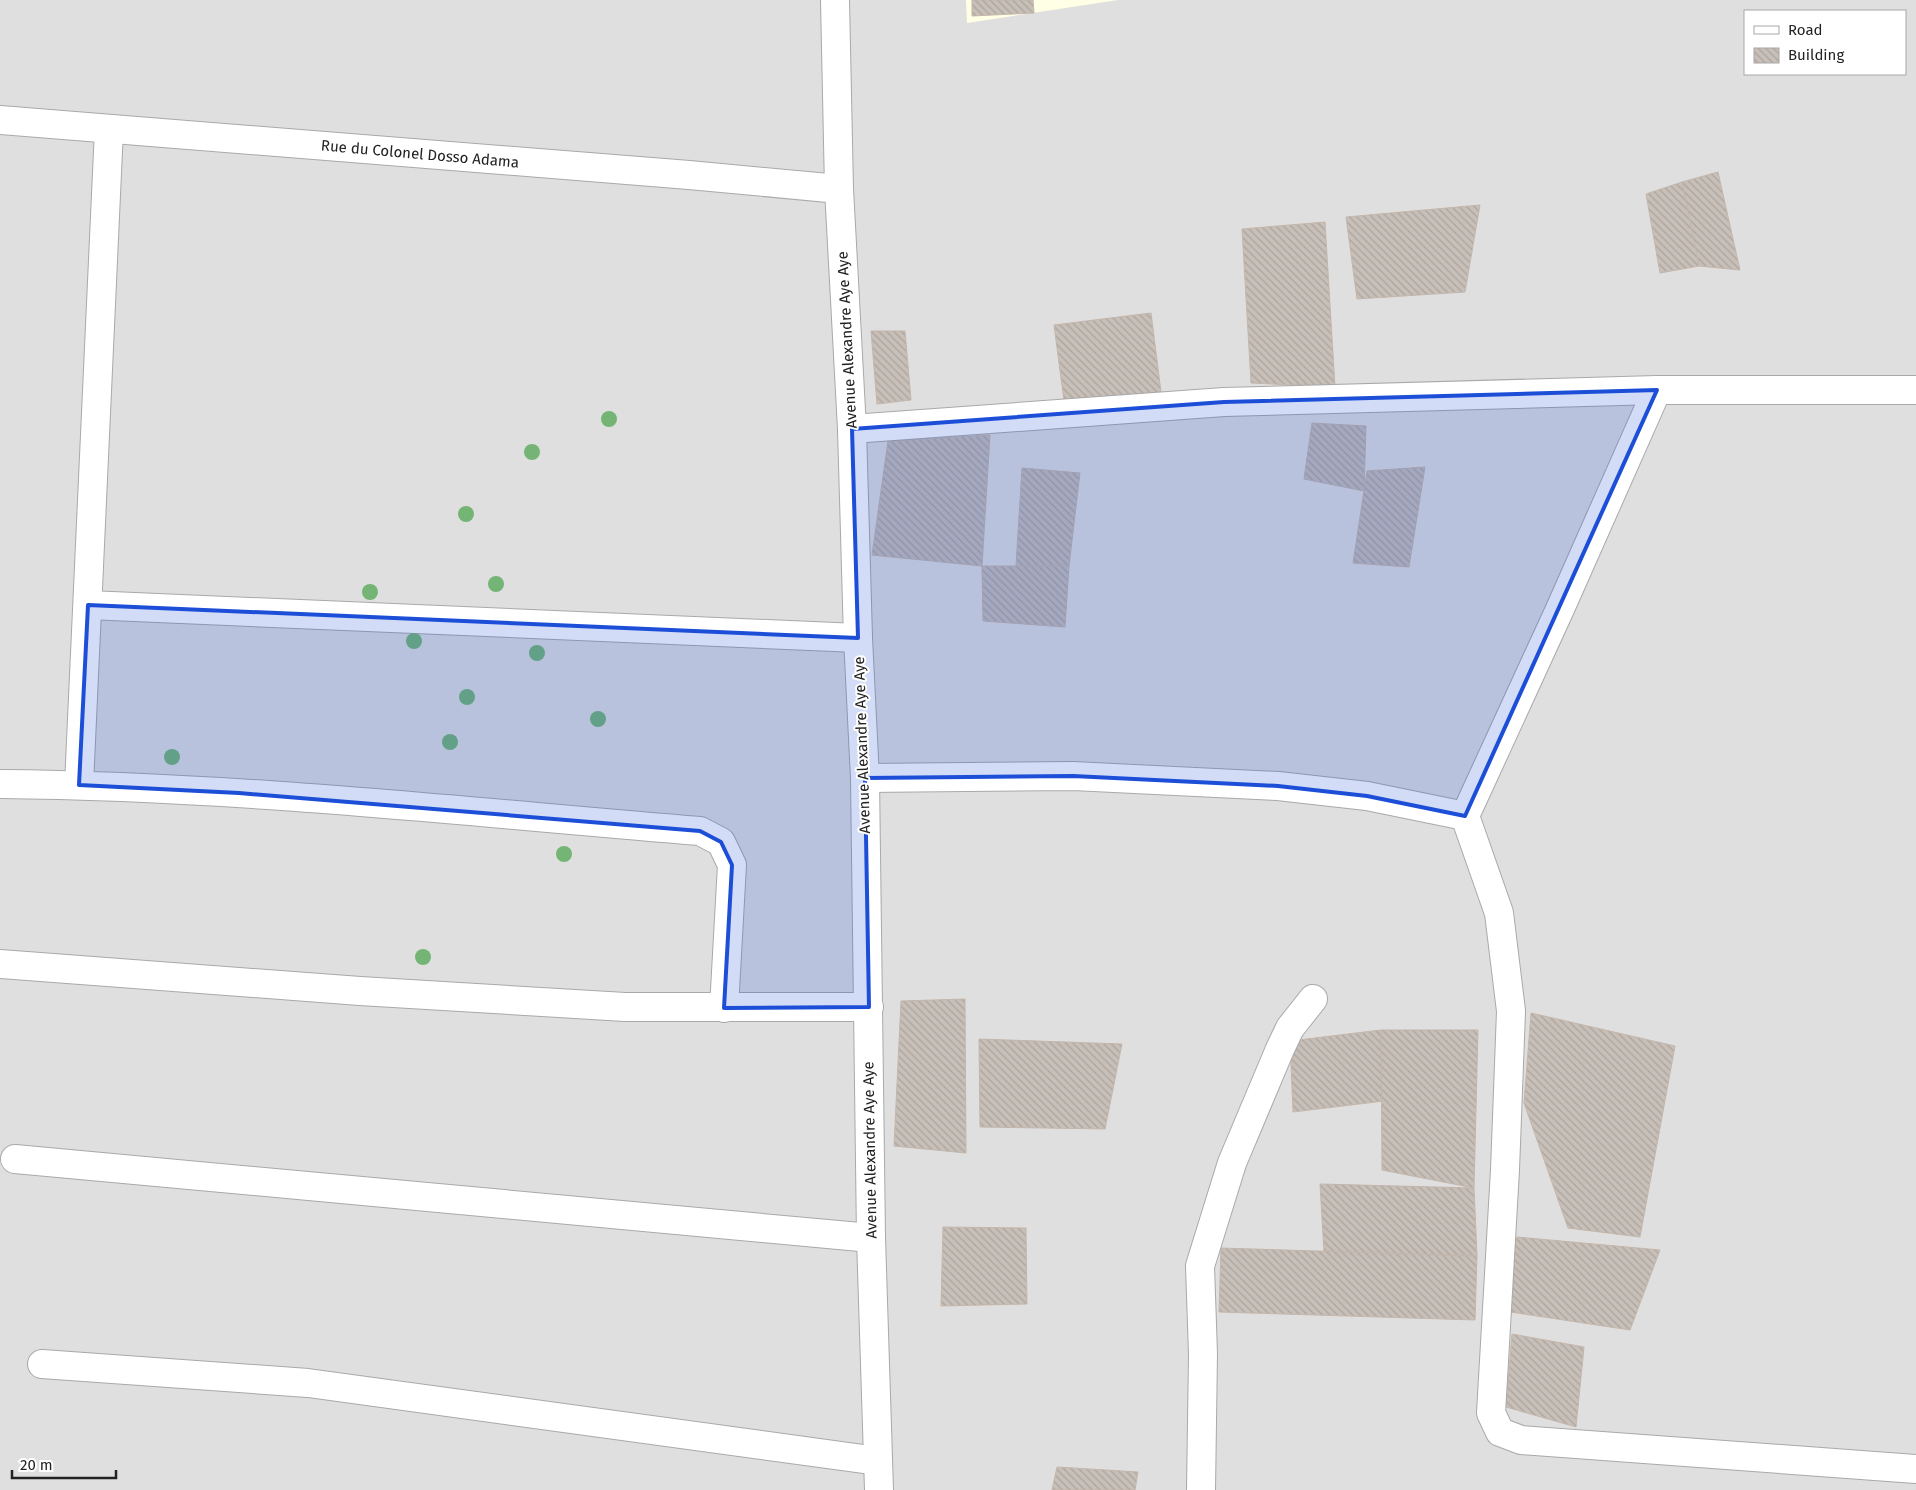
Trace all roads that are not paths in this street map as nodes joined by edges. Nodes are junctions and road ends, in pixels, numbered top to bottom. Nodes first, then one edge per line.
1 (835, 0) edge
2 (0, 120) edge
3 (109, 129) junction
4 (840, 189) junction
5 (1656, 390) junction
6 (1916, 390) edge
7 (852, 429) junction
8 (88, 605) junction
9 (858, 638) junction
10 (865, 778) junction
11 (0, 784) edge
12 (79, 784) junction
13 (1465, 816) junction
14 (0, 964) edge
15 (1313, 999) dead end
16 (869, 1006) junction
17 (724, 1008) junction
18 (15, 1159) dead end
19 (871, 1238) junction
20 (42, 1364) dead end
21 (878, 1461) junction
22 (1916, 1469) edge
23 (879, 1490) edge
24 (1201, 1490) edge

1 - 4 street, Avenue Alexandre Aye Aye
2 - 3 street, Rue du Colonel Dosso Adama
3 - 4 street, Rue du Colonel Dosso Adama
3 - 8 street
4 - 7 street, Avenue Alexandre Aye Aye
5 - 6 street
5 - 7 street
5 - 13 street
7 - 9 street, Avenue Alexandre Aye Aye
8 - 9 street
8 - 12 street
9 - 10 street, Avenue Alexandre Aye Aye
10 - 13 street
10 - 16 street, Avenue Alexandre Aye Aye
11 - 12 street
12 - 17 street
13 - 22 street
14 - 17 street
15 - 24 street
16 - 17 street
16 - 19 street, Avenue Alexandre Aye Aye
18 - 19 street
19 - 21 street, Avenue Alexandre Aye Aye
20 - 21 street
21 - 23 street, Avenue Alexandre Aye Aye

